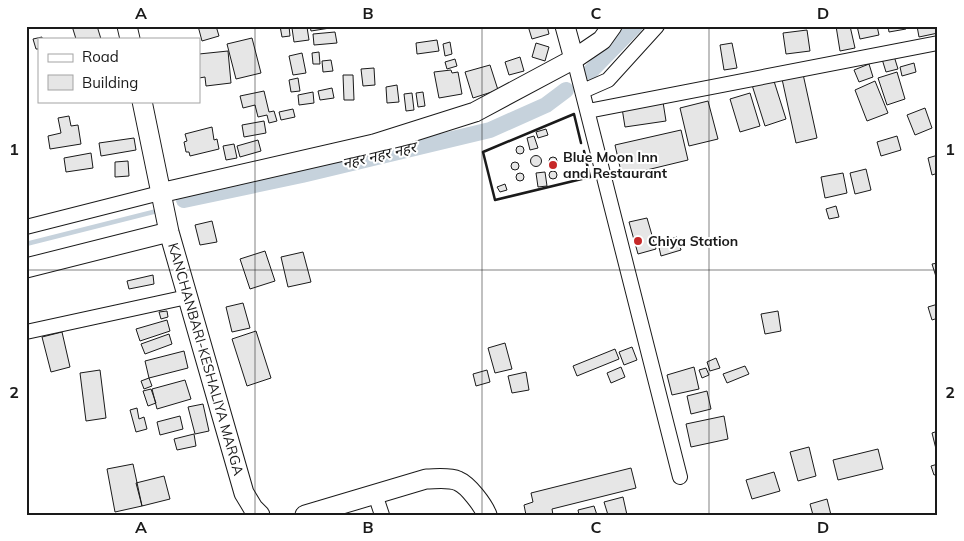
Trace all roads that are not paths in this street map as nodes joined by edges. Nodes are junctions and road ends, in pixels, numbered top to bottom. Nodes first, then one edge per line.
1 (565, 26) edge
2 (612, 26) edge
3 (657, 26) edge
4 (938, 43) edge
5 (574, 59) junction
6 (583, 91) junction
7 (142, 102) edge
8 (588, 111) junction
9 (160, 196) junction
10 (167, 226) junction
11 (26, 227) edge
12 (26, 268) edge
13 (187, 296) junction
14 (26, 332) edge
15 (680, 477) dead end
16 (375, 494) junction
17 (313, 514) edge
18 (260, 515) edge
19 (382, 515) edge
20 (486, 515) edge

1 - 5 street
2 - 5 street
3 - 6 street
4 - 8 street
5 - 6 street
5 - 9 street
6 - 8 street
7 - 9 street, KANCHANBARI-KESHALIYA MARGA
8 - 15 street
9 - 10 street, KANCHANBARI-KESHALIYA MARGA
9 - 11 street
10 - 12 street
10 - 13 street, KANCHANBARI-KESHALIYA MARGA
13 - 14 street
13 - 18 street, KANCHANBARI-KESHALIYA MARGA
16 - 17 street
16 - 19 street
16 - 20 street

